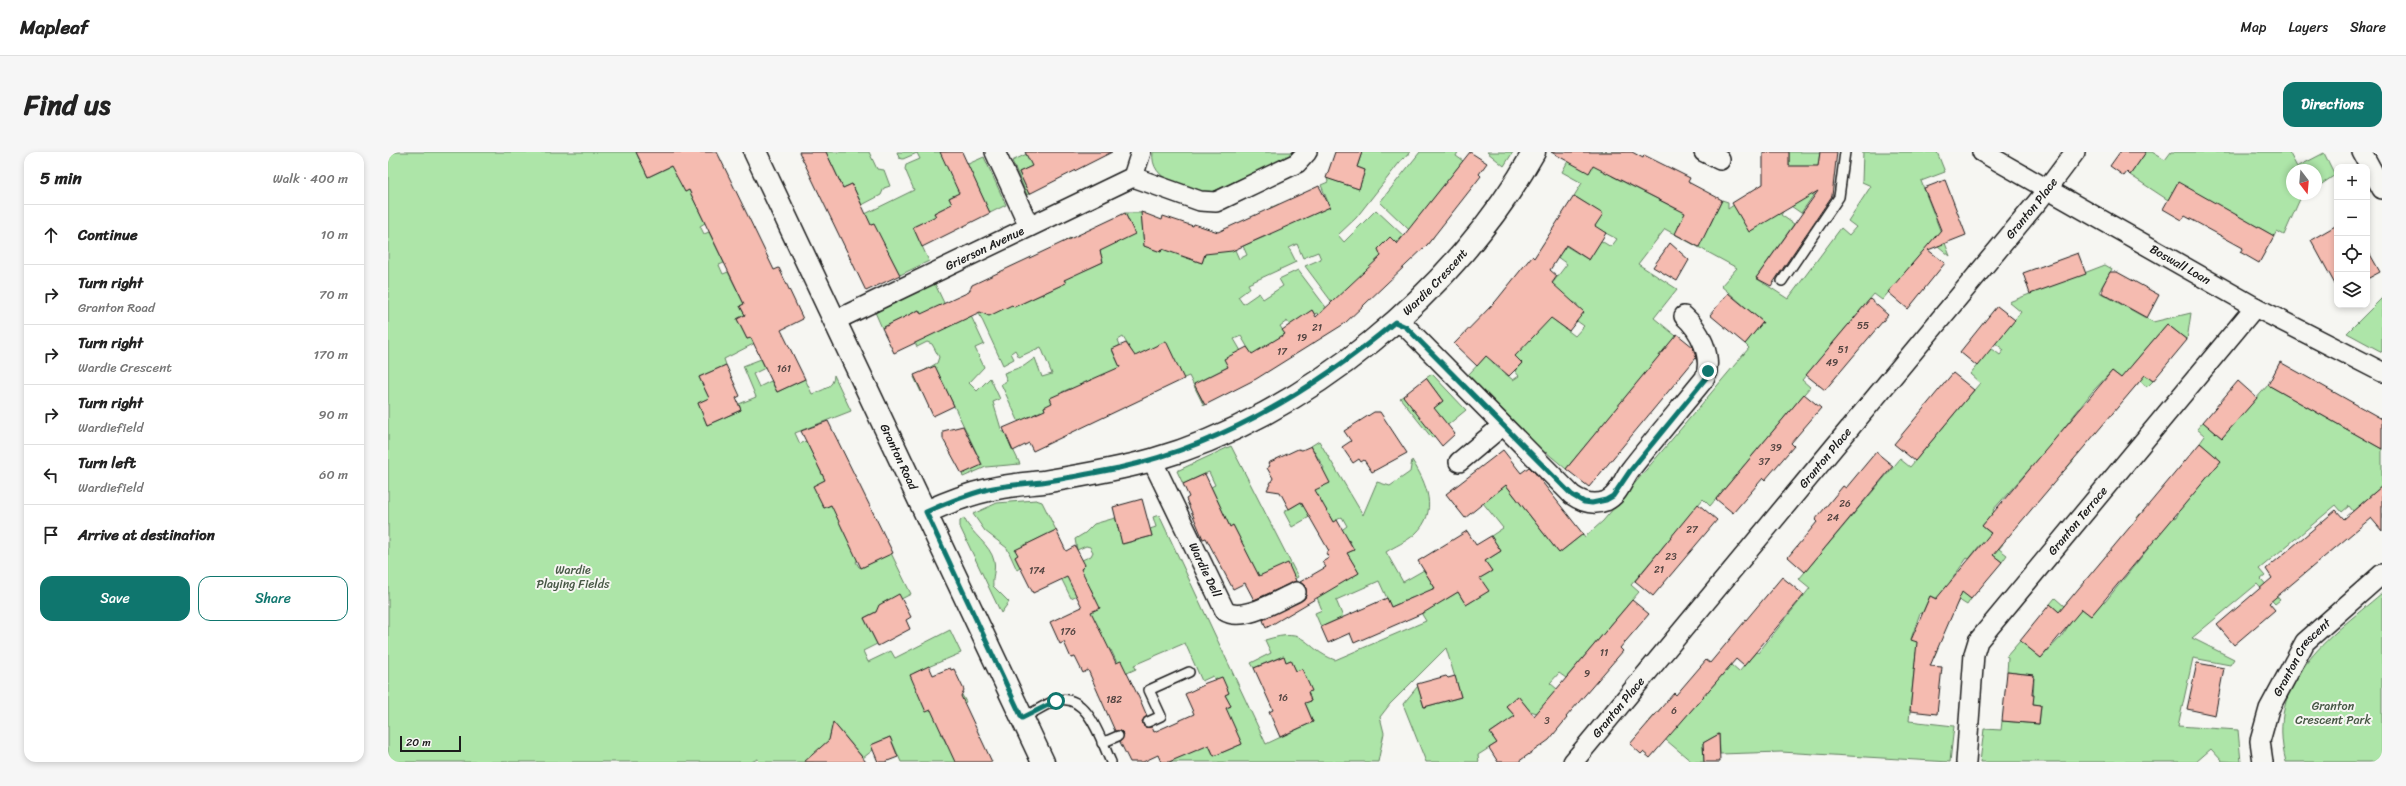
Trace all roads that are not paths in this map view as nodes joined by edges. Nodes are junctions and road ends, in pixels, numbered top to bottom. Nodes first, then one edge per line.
1 (756, 152) edge
2 (995, 152) edge
3 (1141, 152) edge
4 (1307, 152) edge
5 (1534, 152) edge
6 (1845, 152) edge
7 (1982, 152) edge
8 (2075, 152) edge
9 (2362, 152) edge
10 (1133, 177) junction
11 (2048, 189) junction
12 (2382, 189) edge
13 (1029, 226) junction
14 (1782, 281) dead end
15 (2255, 307) junction
16 (1684, 316) dead end
17 (836, 320) junction
18 (1395, 322) junction
19 (2382, 372) edge
20 (1502, 426) junction
21 (1152, 460) junction
22 (1459, 462) dead end
23 (926, 512) junction
24 (2382, 574) edge
25 (1296, 592) dead end
26 (1189, 672) dead end
27 (1022, 718) junction
28 (1148, 722) dead end
29 (1118, 736) dead end
30 (1102, 744) junction
31 (1043, 762) edge
32 (1111, 762) edge
33 (1573, 762) edge
34 (1966, 762) edge
35 (2263, 762) edge

1 - 17 street, Granton Road
2 - 13 street
3 - 10 street
4 - 10 street
5 - 18 street, Wardie Crescent
6 - 14 lane
7 - 11 street, Boswall Loan
8 - 11 street, Granton Place
9 - 12 street
10 - 13 street, Grierson Avenue
11 - 15 street, Boswall Loan
11 - 33 street, Granton Place
13 - 17 street, Grierson Avenue
15 - 19 street, Boswall Loan
15 - 34 street, Granton Terrace
16 - 20 street
17 - 23 street, Granton Road
18 - 20 street
18 - 21 street, Wardie Crescent
20 - 22 street
21 - 23 street, Wardie Crescent
21 - 25 street, Wardie Dell
23 - 27 street, Granton Road
24 - 35 street, Granton Crescent
26 - 28 lane
27 - 30 lane
27 - 31 street, Granton Road
29 - 30 lane
30 - 32 lane

